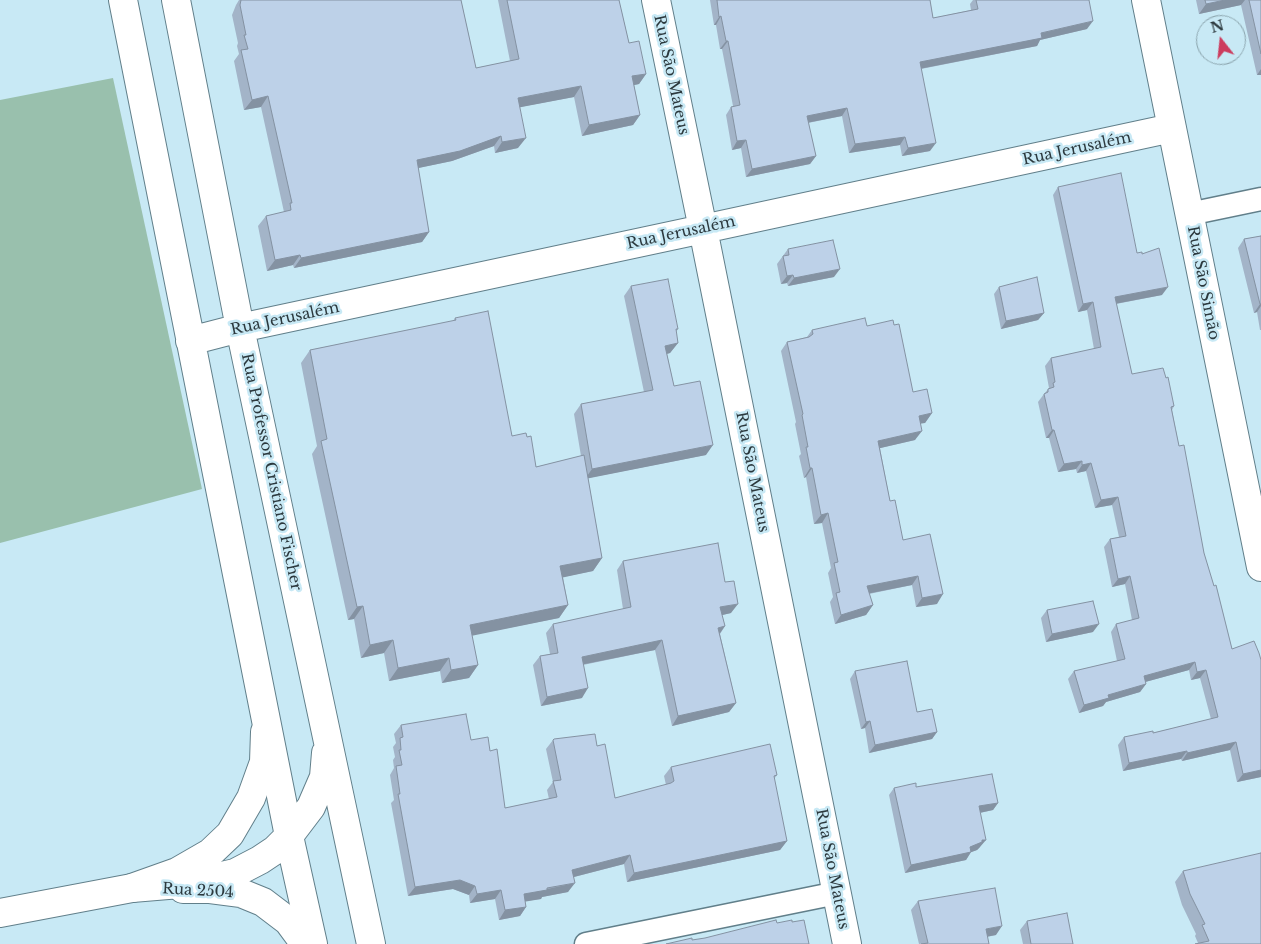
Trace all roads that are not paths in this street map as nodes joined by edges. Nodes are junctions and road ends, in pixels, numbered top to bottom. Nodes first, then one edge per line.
1 (123, 0) edge
2 (176, 0) edge
3 (656, 0) edge
4 (1146, 0) edge
5 (1172, 128) junction
6 (1261, 199) edge
7 (1189, 214) junction
8 (703, 229) junction
9 (240, 328) junction
10 (190, 341) junction
11 (1261, 566) edge
12 (266, 719) junction
13 (327, 734) junction
14 (289, 836) junction
15 (132, 888) junction
16 (837, 893) junction
17 (0, 914) edge
18 (305, 944) edge
19 (313, 944) edge
20 (371, 944) edge
21 (586, 944) edge
22 (848, 944) edge

1 - 10 main road
2 - 9 main road, Rua Professor Cristiano Fischer
3 - 8 main road, Rua São Mateus
4 - 5 main road, Rua São Simão
5 - 7 main road, Rua São Simão
5 - 8 main road, Rua Jerusalém
6 - 7 street
7 - 11 main road, Rua São Simão
8 - 9 main road, Rua Jerusalém
8 - 16 main road, Rua São Mateus
9 - 10 main road, Rua Jerusalém
9 - 13 main road, Rua Professor Cristiano Fischer
10 - 12 main road
12 - 14 main road
12 - 15 main road, Rua 2504
13 - 14 main road
13 - 20 main road, Rua Professor Cristiano Fischer
14 - 15 main road
14 - 19 main road
15 - 17 main road, Rua 2504
15 - 18 main road, Rua 2504
16 - 21 street
16 - 22 main road, Rua São Mateus

